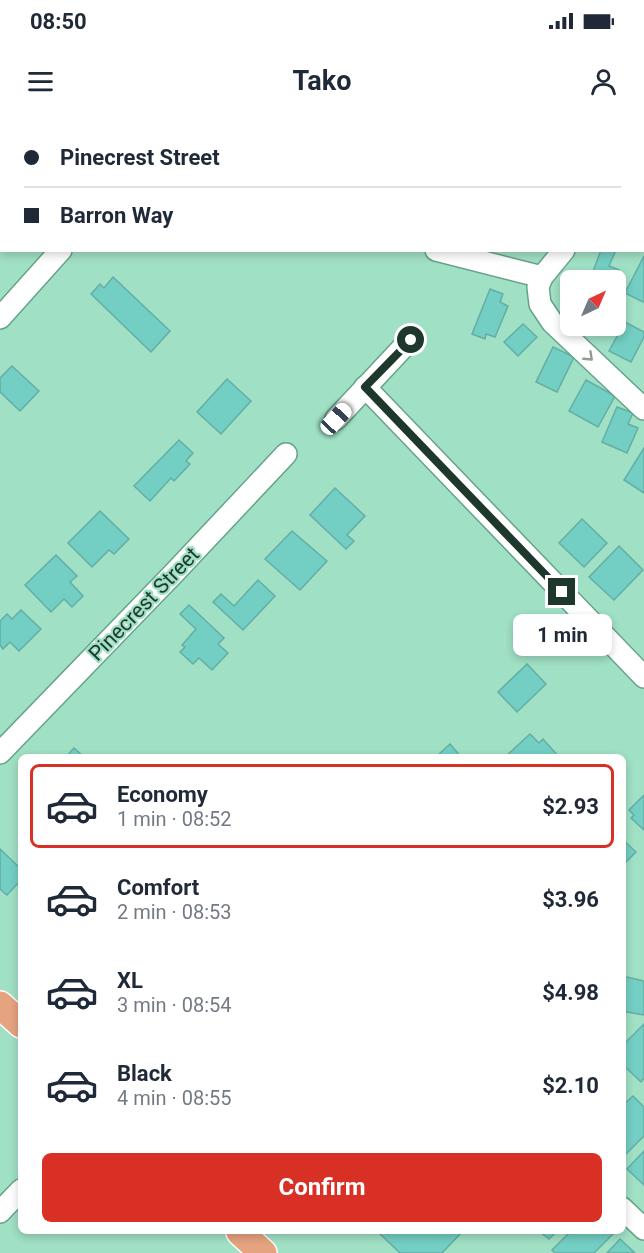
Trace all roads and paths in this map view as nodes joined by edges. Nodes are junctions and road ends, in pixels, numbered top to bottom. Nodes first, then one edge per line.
1 (59, 252) edge
2 (444, 252) edge
3 (562, 252) edge
4 (542, 277) junction
5 (0, 318) edge
6 (411, 340) dead end
7 (365, 387) junction
8 (644, 409) edge
9 (336, 419) dead end
10 (286, 454) dead end
11 (644, 677) edge
12 (0, 753) edge
13 (0, 1005) edge
14 (18, 1021) edge
15 (18, 1193) edge
16 (0, 1212) edge
17 (626, 1212) edge
18 (644, 1229) edge
19 (242, 1234) edge
20 (263, 1253) edge

1 - 5 street
2 - 4 street
3 - 4 street
4 -> 8 street
6 - 7 street
7 - 9 street
7 - 11 street
10 - 12 street, Pinecrest Street
13 - 14 main road
15 - 16 street
17 - 18 street
19 - 20 main road

